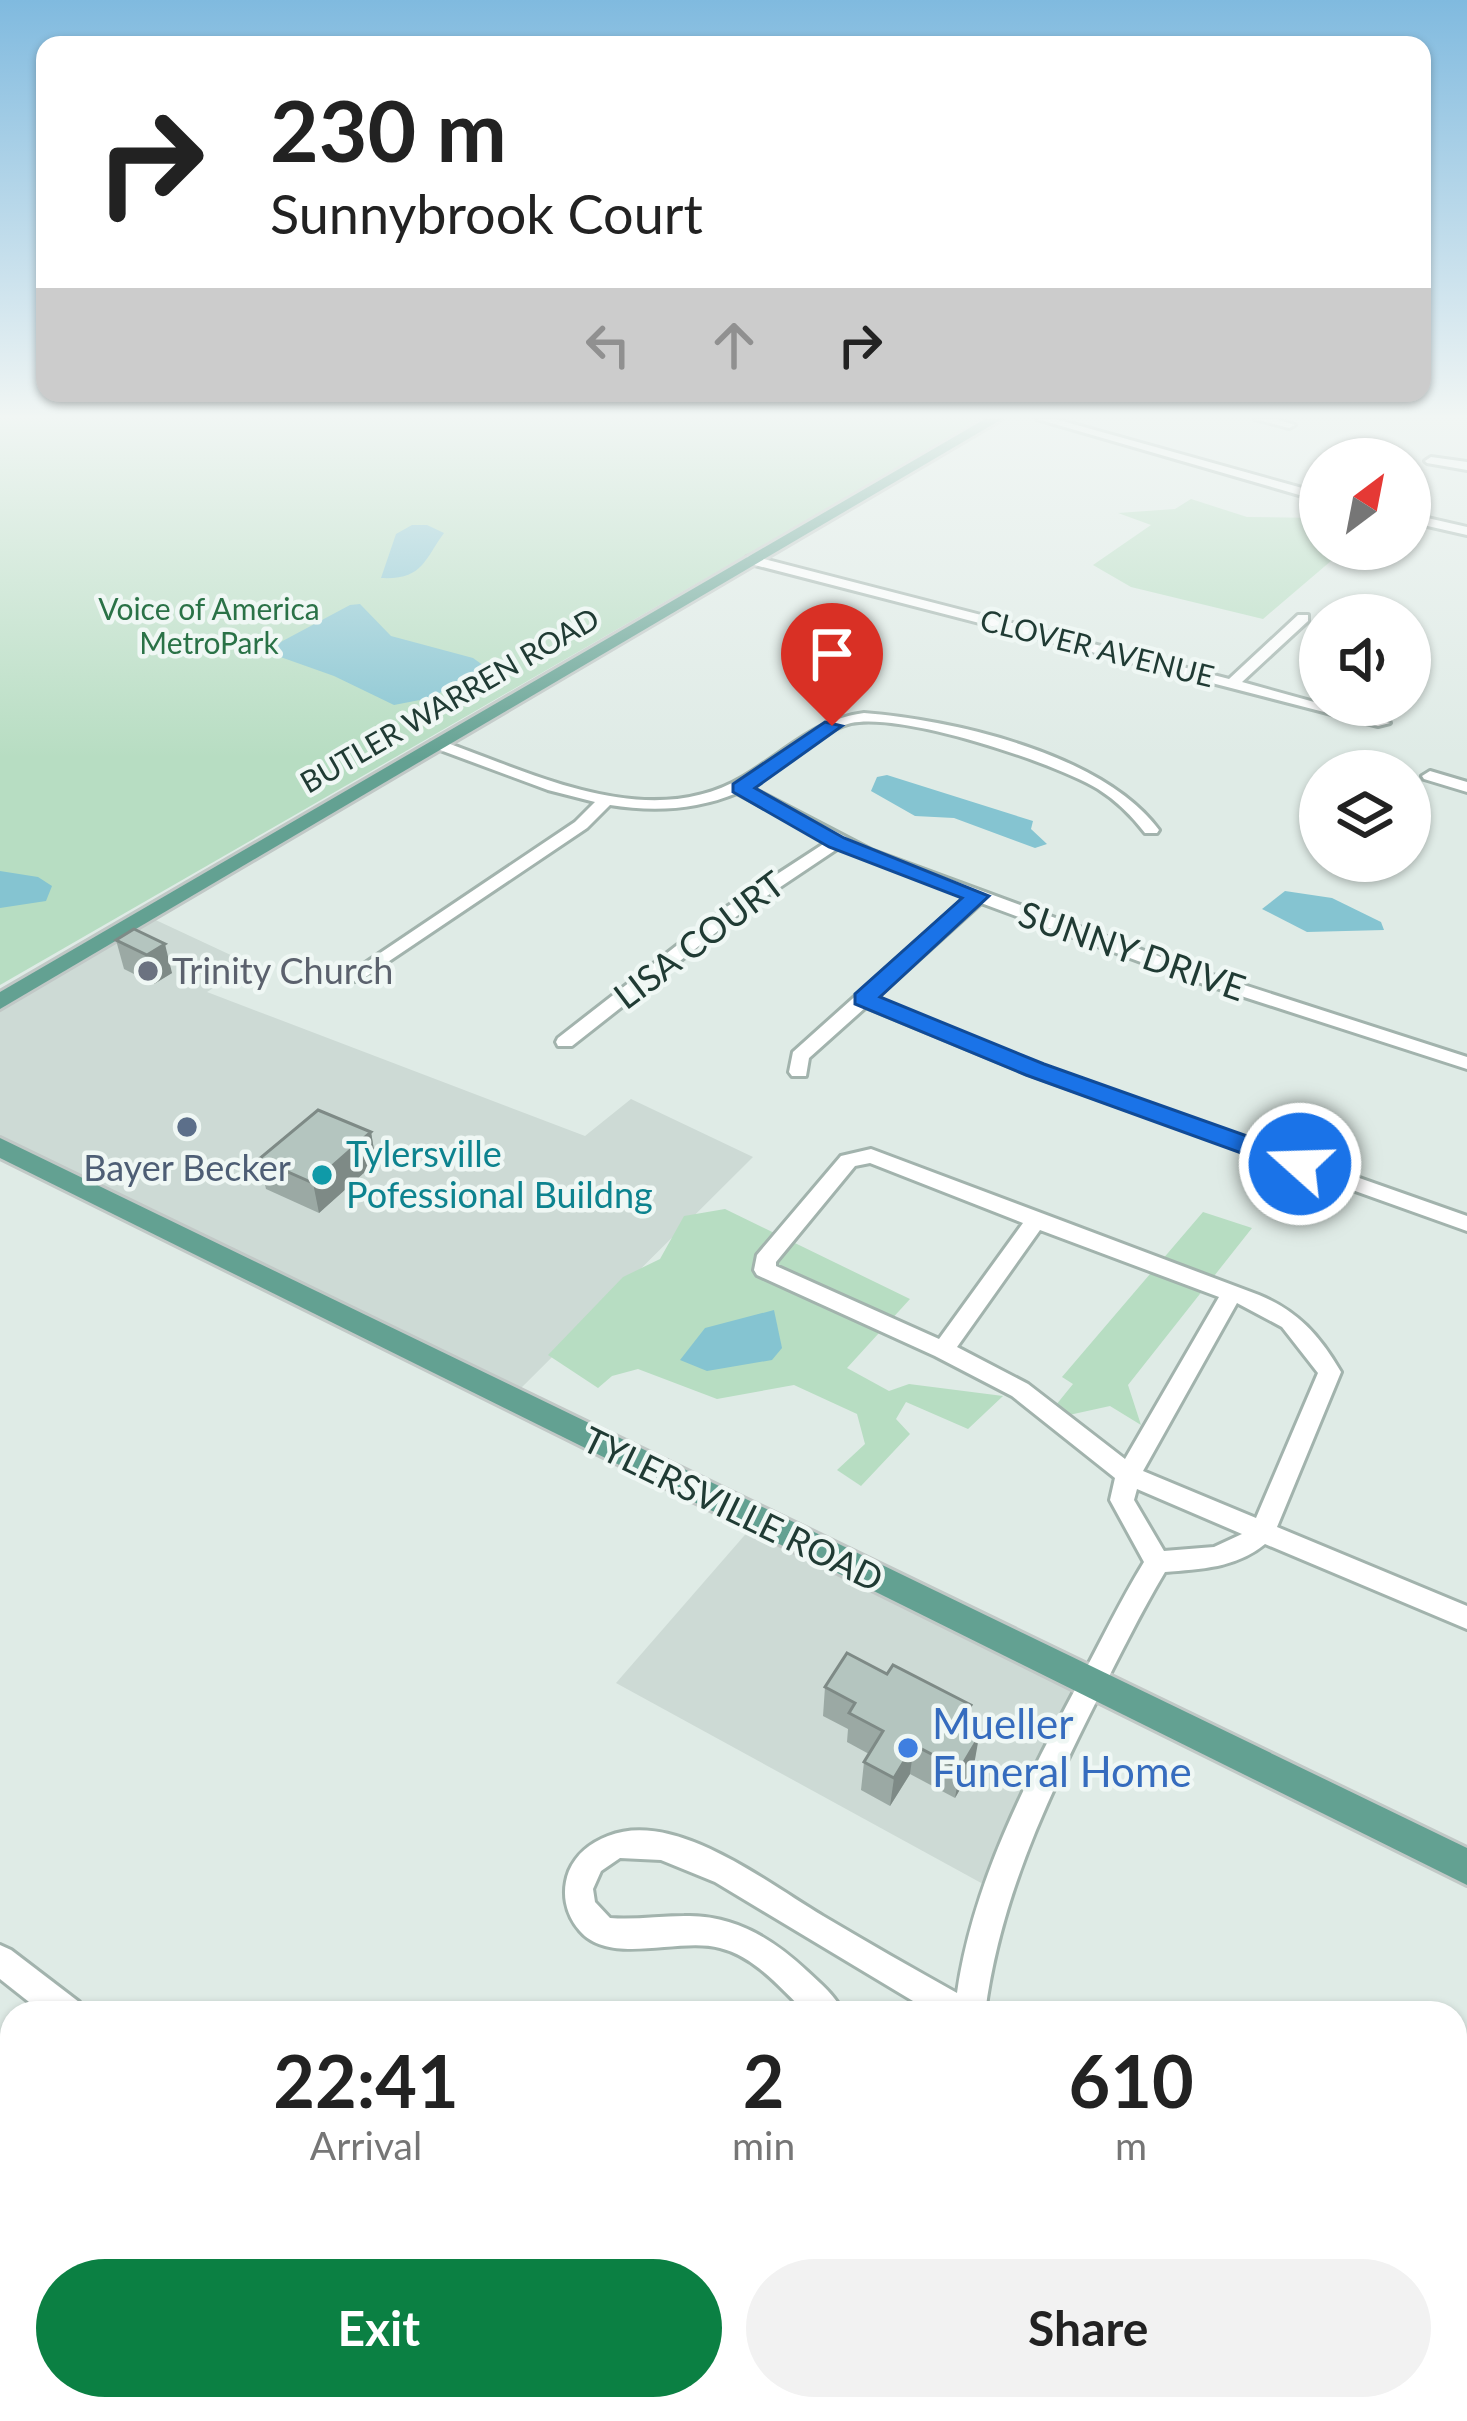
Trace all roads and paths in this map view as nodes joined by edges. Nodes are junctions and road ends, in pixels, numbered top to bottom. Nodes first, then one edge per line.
1 (800, 532) edge
2 (752, 560) junction
3 (1299, 621) edge
4 (1232, 684) junction
5 (1299, 701) edge
6 (437, 744) junction
7 (1431, 776) edge
8 (1467, 787) edge
9 (740, 788) junction
10 (606, 800) junction
11 (1151, 830) dead end
12 (836, 842) junction
13 (978, 896) junction
14 (355, 976) dead end
15 (863, 999) junction
16 (0, 1002) edge
17 (565, 1042) dead end
18 (1467, 1063) edge
19 (800, 1072) dead end
20 (0, 1147) edge
21 (1036, 1220) junction
22 (1467, 1224) edge
23 (1232, 1293) junction
24 (943, 1350) junction
25 (1128, 1475) junction
26 (1263, 1530) junction
27 (1156, 1562) junction
28 (1467, 1618) edge
29 (1092, 1684) junction
30 (1467, 1867) edge
31 (0, 1960) edge
32 (53, 2001) edge
33 (815, 2001) edge
34 (945, 2001) edge
35 (968, 2001) edge

1 - 2 main road, BUTLER WARREN ROAD
2 - 4 street, CLOVER AVENUE
2 - 6 main road, BUTLER WARREN ROAD
3 - 4 street, CLOVER AVENUE
4 - 5 street, CLOVER AVENUE
6 - 10 street
6 - 16 main road, BUTLER WARREN ROAD
7 - 8 street
9 - 10 street
9 - 11 street
9 - 12 street, SUNNY DRIVE
10 - 14 street
12 - 13 street, SUNNY DRIVE
12 - 17 street, LISA COURT
13 - 15 street
13 - 18 street, SUNNY DRIVE
15 - 19 street
15 - 22 street
20 - 29 main road, TYLERSVILLE ROAD
21 - 23 street
21 - 24 street
21 - 24 street
23 - 25 street
23 - 26 street
24 - 25 street
25 - 26 street
25 - 27 street
26 - 27 street
26 - 28 street
27 - 29 street
29 - 30 main road, TYLERSVILLE ROAD
29 - 35 street
31 - 32 street
33 - 34 street

